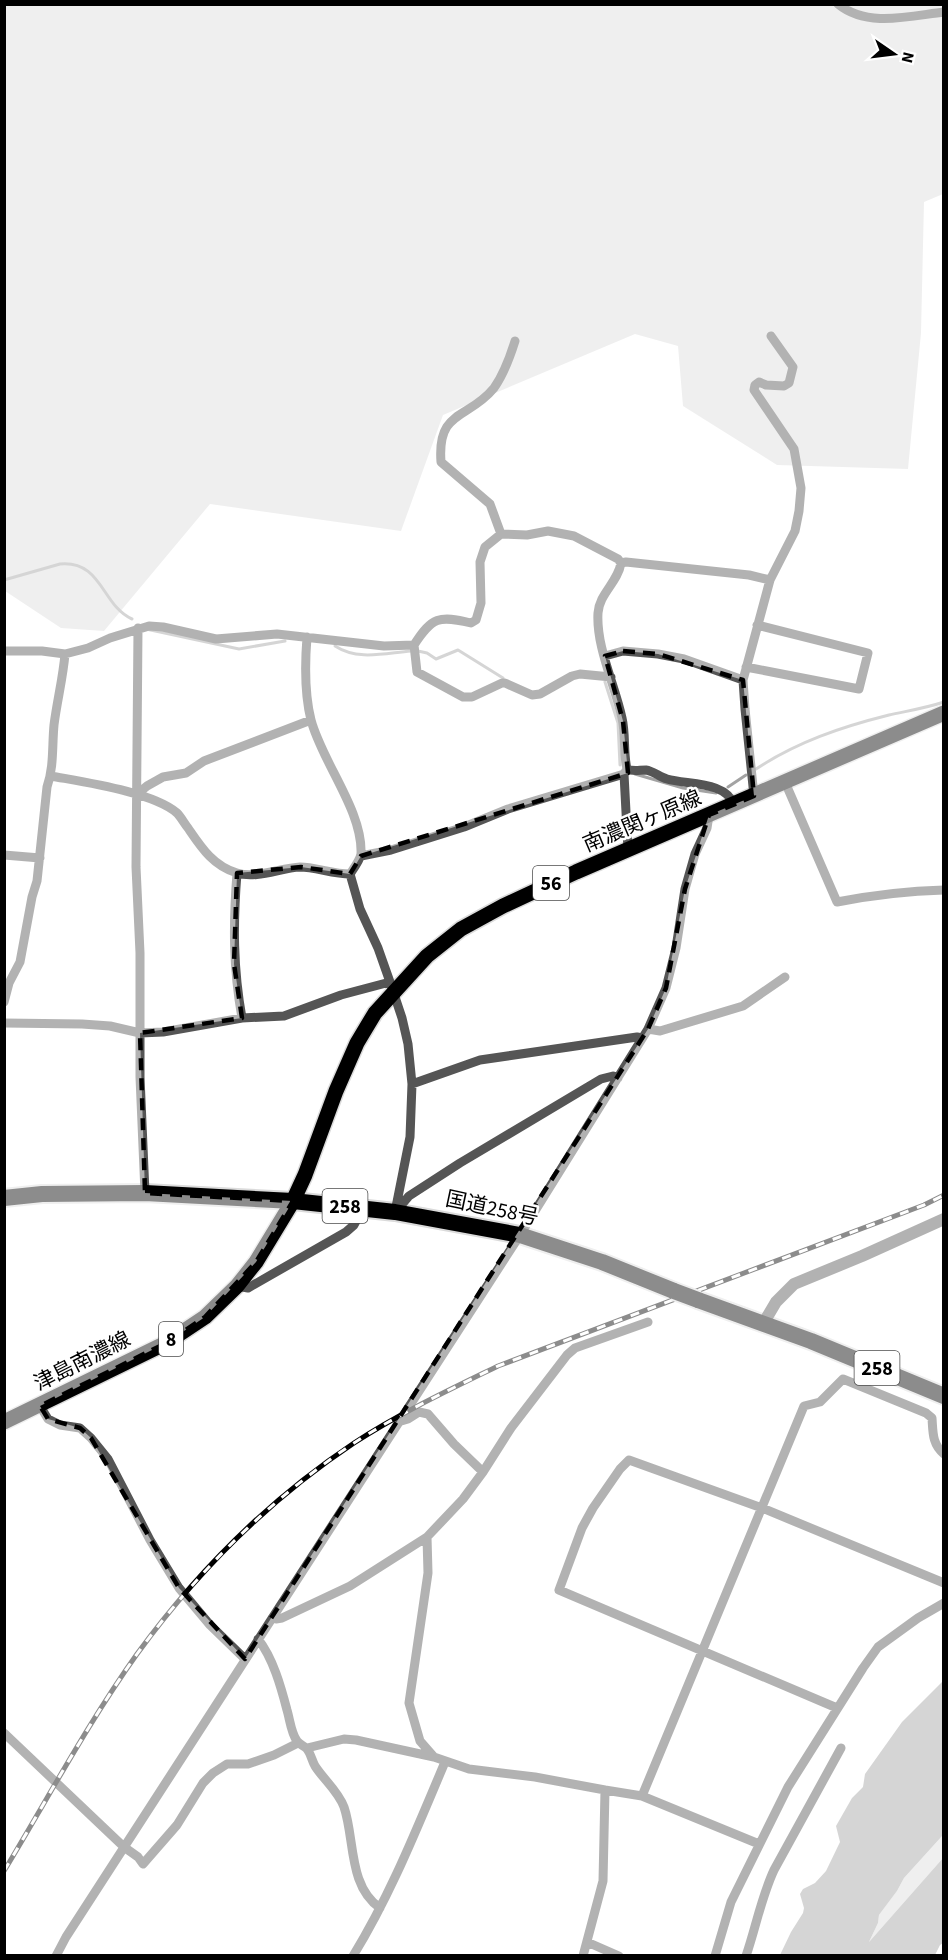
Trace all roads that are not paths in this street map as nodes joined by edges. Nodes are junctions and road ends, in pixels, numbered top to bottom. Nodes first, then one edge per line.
1 (838, 4) edge
2 (944, 12) edge
3 (771, 336) dead end
4 (515, 341) dead end
5 (501, 534) junction
6 (621, 563) junction
7 (770, 580) junction
8 (757, 625) junction
9 (138, 628) junction
10 (307, 637) junction
11 (414, 645) junction
12 (4, 651) edge
13 (65, 654) junction
14 (605, 656) junction
15 (746, 667) junction
16 (611, 677) junction
17 (743, 680) junction
18 (944, 713) edge
19 (311, 720) junction
20 (625, 772) junction
21 (51, 776) junction
22 (785, 782) junction
23 (136, 795) junction
24 (754, 796) junction
25 (734, 805) junction
26 (709, 815) junction
27 (628, 850) junction
28 (4, 855) edge
29 (361, 856) junction
30 (40, 858) junction
31 (237, 873) junction
32 (350, 874) junction
33 (944, 890) edge
34 (785, 977) dead end
35 (391, 987) junction
36 (4, 1002) edge
37 (242, 1018) junction
38 (4, 1023) edge
39 (648, 1029) junction
40 (140, 1034) junction
41 (642, 1038) junction
42 (618, 1078) junction
43 (412, 1084) junction
44 (145, 1193) junction
45 (4, 1198) edge
46 (293, 1201) junction
47 (363, 1208) junction
48 (395, 1212) junction
49 (944, 1219) edge
50 (520, 1235) junction
51 (237, 1286) junction
52 (648, 1322) dead end
53 (763, 1324) junction
54 (944, 1396) edge
55 (40, 1406) junction
56 (4, 1422) edge
57 (398, 1422) junction
58 (944, 1454) edge
59 (483, 1472) junction
60 (762, 1508) junction
61 (427, 1537) junction
62 (944, 1583) edge
63 (944, 1603) edge
64 (272, 1618) junction
65 (258, 1639) junction
66 (703, 1652) junction
67 (244, 1659) junction
68 (837, 1708) junction
69 (4, 1733) edge
70 (303, 1746) junction
71 (841, 1748) dead end
72 (434, 1757) junction
73 (445, 1762) junction
74 (605, 1790) junction
75 (642, 1796) junction
76 (759, 1844) junction
77 (124, 1847) junction
78 (380, 1908) junction
79 (587, 1942) junction
80 (56, 1956) edge
81 (353, 1956) edge
82 (583, 1956) edge
83 (619, 1956) edge
84 (715, 1956) edge
85 (746, 1956) edge

1 - 2 street
3 - 7 street
4 - 5 street
5 - 6 street
5 - 11 street
6 - 7 street
6 - 14 street
7 - 8 street
8 - 15 street
8 - 15 street
9 - 10 street
9 - 13 street
9 - 23 street
10 - 11 street
10 - 19 street
11 - 16 street
12 - 13 street
13 - 21 street
14 - 16 street
14 - 17 street
15 - 17 street
16 - 20 street
17 - 24 street
18 - 22 main road, 南濃関ヶ原線 / 56
19 - 23 street
19 - 29 street
20 - 25 street
20 - 27 street
20 - 29 street
21 - 23 street
21 - 30 street
22 - 24 main road, 南濃関ヶ原線 / 56
22 - 33 street
23 - 31 street
23 - 40 street
24 - 25 main road, 南濃関ヶ原線 / 56
25 - 26 main road, 南濃関ヶ原線 / 56
26 - 27 main road, 南濃関ヶ原線 / 56
26 - 39 street
27 - 35 main road, 南濃関ヶ原線 / 56
28 - 30 street
29 - 32 street
30 - 36 street
31 - 32 street
31 - 37 street
32 - 35 street
34 - 39 street
35 - 37 street
35 - 43 street
35 - 46 main road, 南濃関ヶ原線 / 56
37 - 40 street
38 - 40 street
39 - 41 street
40 - 44 street
41 - 42 street
41 - 43 street
42 - 48 street
42 - 50 street
43 - 48 street
44 - 45 highway, 国道258号 / 258
44 - 46 highway, 国道258号 / 258
46 - 47 highway, 国道258号 / 258
46 - 51 main road, 津島南濃線 / 8
47 - 48 highway, 国道258号 / 258
47 - 51 street
48 - 50 highway, 国道258号 / 258
49 - 53 street
50 - 53 highway, 国道258号 / 258, bridge
50 - 57 street
51 - 55 main road, 津島南濃線 / 8
52 - 59 street
53 - 54 highway, 国道258号 / 258
55 - 56 main road, 津島南濃線 / 8
55 - 67 street
57 - 59 street
57 - 64 street
58 - 60 street
59 - 61 street
60 - 62 street
60 - 66 street
60 - 66 street
61 - 64 street
61 - 72 street
63 - 68 street
64 - 65 street
65 - 67 street
65 - 70 street
66 - 68 street
66 - 75 street
67 - 77 street
68 - 76 street
69 - 77 street
70 - 72 street
70 - 77 street
70 - 78 street
71 - 85 street
72 - 73 street
73 - 74 street
73 - 78 street
74 - 75 street
74 - 79 street
75 - 76 street
76 - 84 street
77 - 80 street
78 - 81 street
79 - 82 street
79 - 83 street

